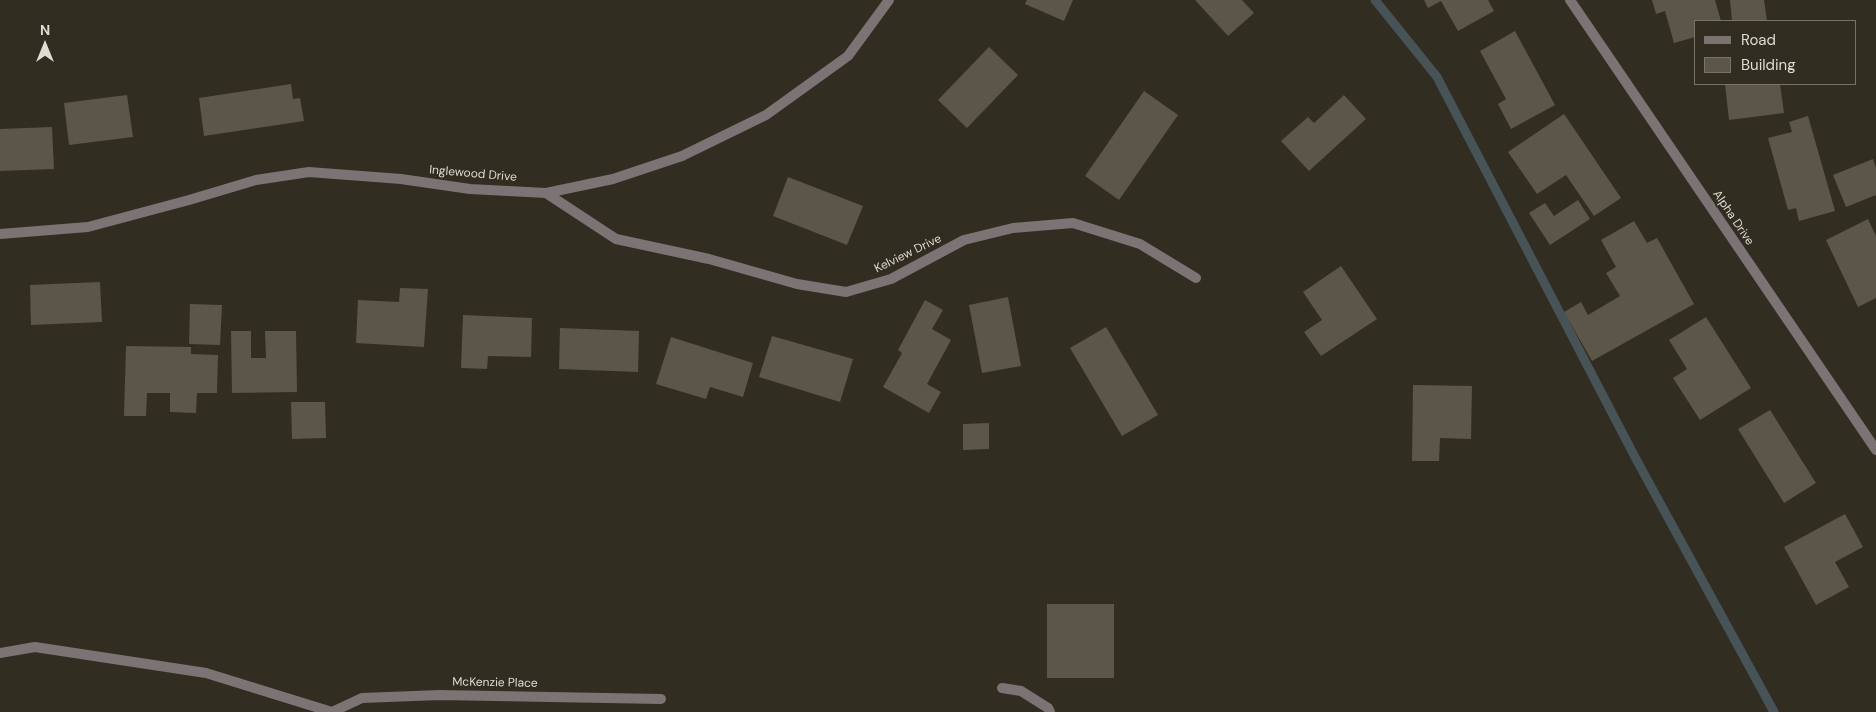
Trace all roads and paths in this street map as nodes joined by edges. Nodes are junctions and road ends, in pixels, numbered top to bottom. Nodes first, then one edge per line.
1 (889, 0) edge
2 (1570, 0) edge
3 (546, 193) junction
4 (0, 234) edge
5 (1196, 278) dead end
6 (1876, 450) edge
7 (0, 653) edge
8 (1002, 688) dead end
9 (661, 699) dead end
10 (332, 712) edge
11 (1050, 712) edge

1 - 3 street, Inglewood Drive
2 - 6 street, Alpha Drive
3 - 4 street, Inglewood Drive
3 - 5 street, Kelview Drive
7 - 10 street
8 - 11 street
9 - 10 street, McKenzie Place

